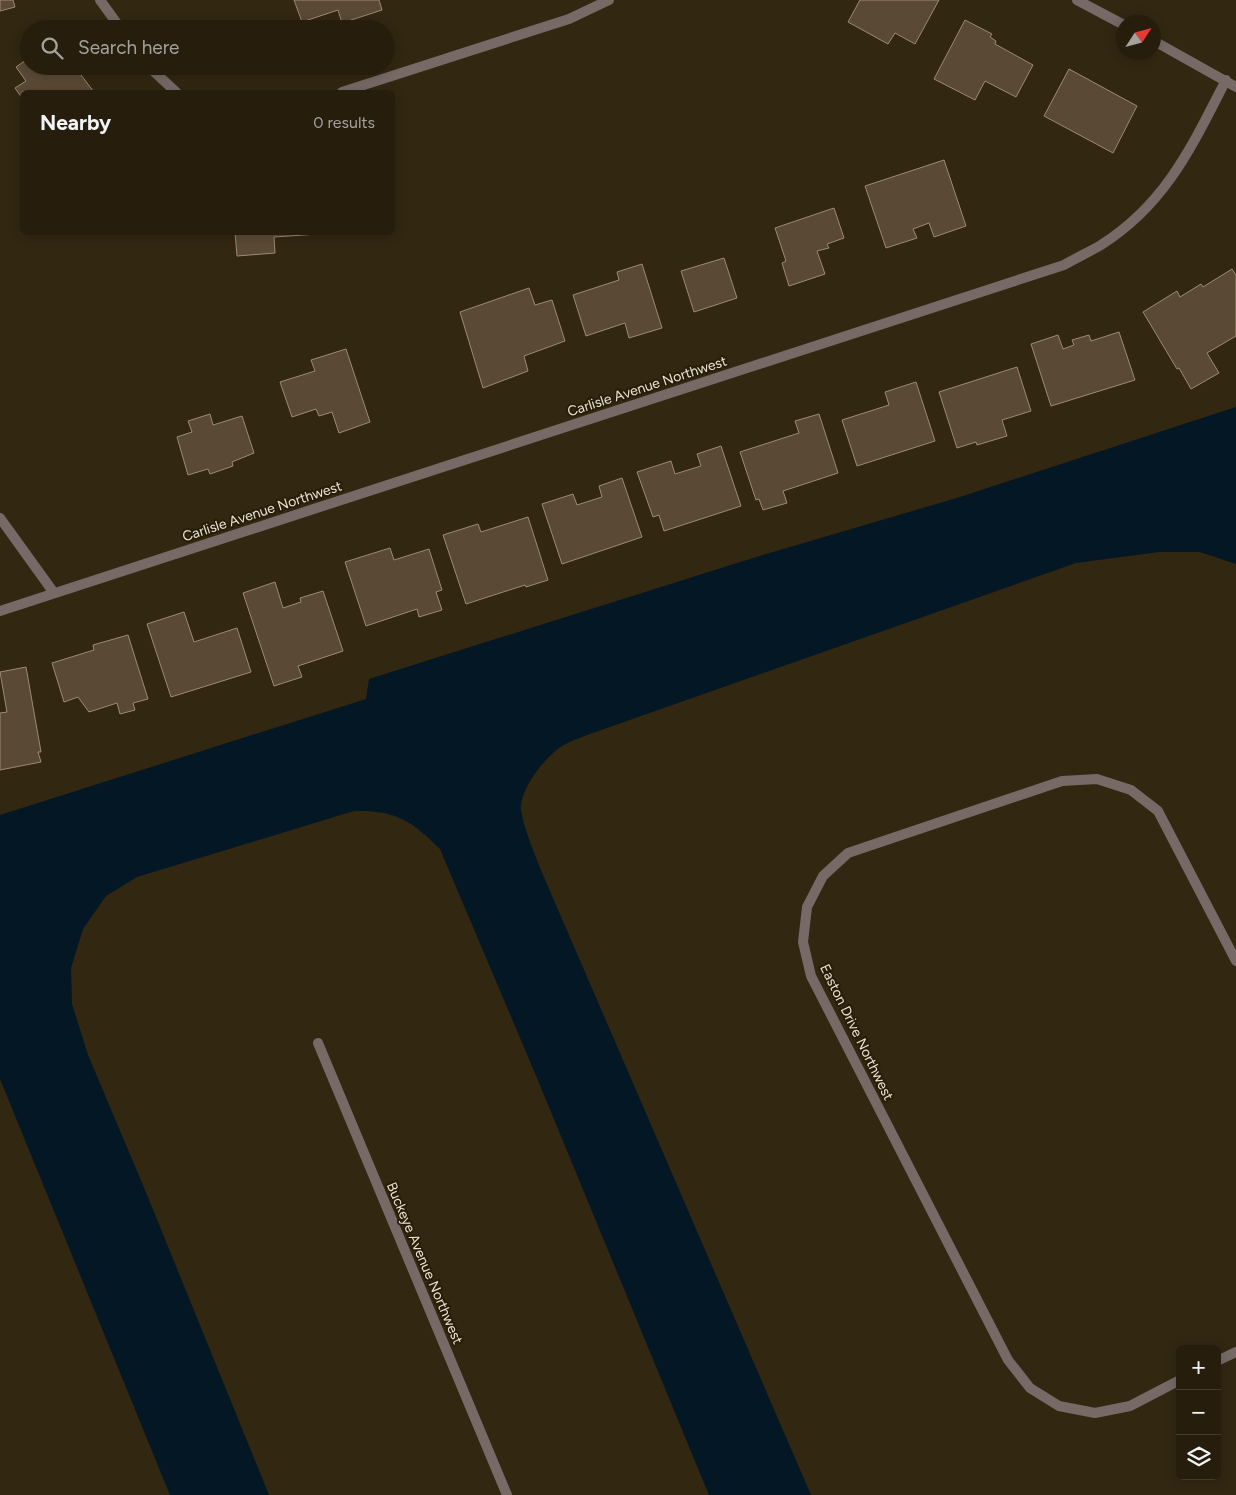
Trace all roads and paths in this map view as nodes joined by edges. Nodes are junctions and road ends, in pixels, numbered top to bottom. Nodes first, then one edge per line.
1 (100, 0) edge
2 (609, 0) edge
3 (1077, 0) edge
4 (114, 20) edge
5 (1116, 21) edge
6 (1161, 45) edge
7 (158, 75) edge
8 (395, 75) edge
9 (395, 75) edge
10 (1226, 80) junction
11 (1236, 87) edge
12 (174, 90) edge
13 (348, 90) edge
14 (0, 518) edge
15 (54, 593) junction
16 (0, 611) edge
17 (1236, 961) edge
18 (318, 1042) dead end
19 (1236, 1352) edge
20 (1221, 1359) edge
21 (1176, 1382) edge
22 (507, 1495) edge

1 - 4 street
2 - 9 street
3 - 5 street
6 - 10 street
7 - 12 street
8 - 13 street
10 - 11 street
10 - 15 street, Carlisle Avenue Northwest
14 - 15 street
15 - 16 street, Carlisle Avenue Northwest
17 - 21 street, Easton Drive Northwest
18 - 22 street, Buckeye Avenue Northwest
19 - 20 street

